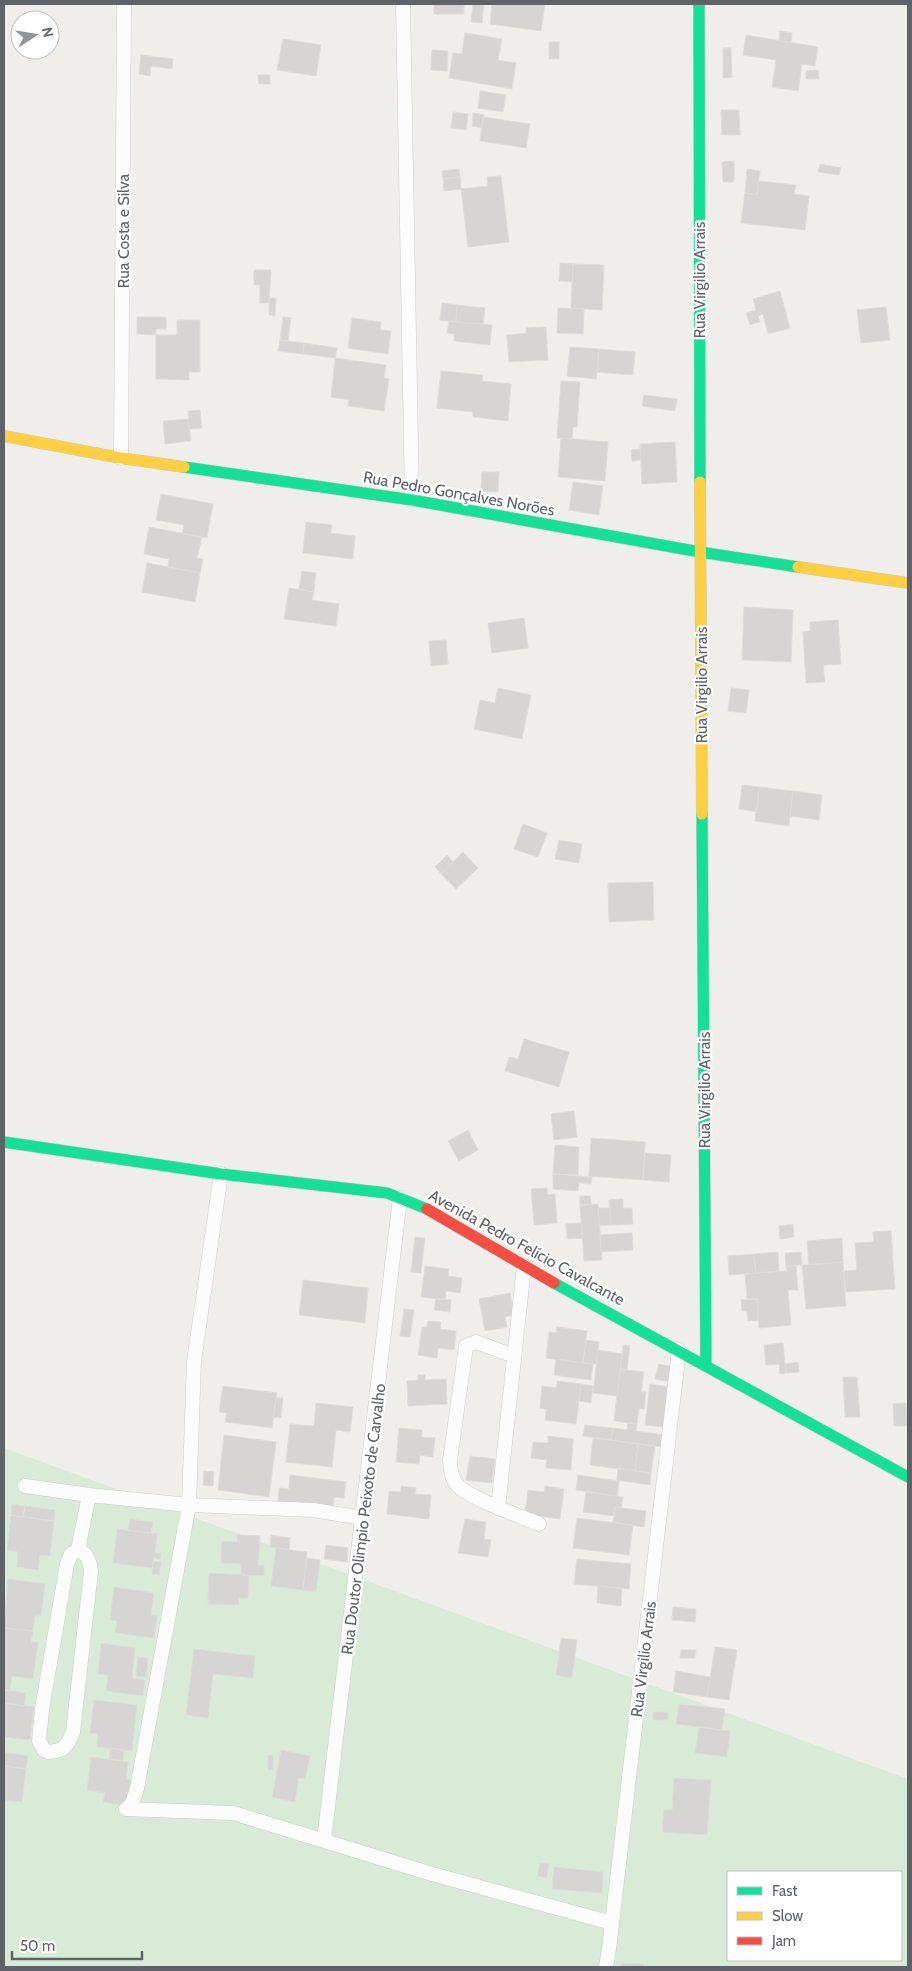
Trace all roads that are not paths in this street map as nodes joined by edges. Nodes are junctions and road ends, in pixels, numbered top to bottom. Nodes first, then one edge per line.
1 (124, 4) edge
2 (403, 4) edge
3 (699, 4) edge
4 (4, 436) edge
5 (121, 458) junction
6 (412, 500) junction
7 (700, 552) junction
8 (908, 583) edge
9 (4, 1142) edge
10 (221, 1174) junction
11 (400, 1198) junction
12 (524, 1266) junction
13 (679, 1350) junction
14 (514, 1356) junction
15 (706, 1366) junction
16 (908, 1477) edge
17 (25, 1486) dead end
18 (89, 1495) junction
19 (189, 1505) junction
20 (498, 1508) junction
21 (363, 1518) junction
22 (539, 1524) dead end
23 (78, 1550) junction
24 (324, 1840) junction
25 (612, 1924) junction
26 (606, 1967) edge

1 - 5 street, Rua Costa e Silva
2 - 6 street
3 - 7 street, Rua Virgilio Arrais
4 - 5 street, Rua Pedro Gonçalves Norões
5 - 6 street, Rua Pedro Gonçalves Norões
6 - 7 street, Rua Pedro Gonçalves Norões
7 - 8 street, Rua Pedro Gonçalves Norões
7 - 15 street, Rua Virgilio Arrais
9 - 10 street, Avenida Pedro Felício Cavalcante
10 - 11 street, Avenida Pedro Felício Cavalcante
10 - 19 street
11 - 12 street, Avenida Pedro Felício Cavalcante
11 - 21 street, Rua Doutor Olimpio Peixoto de Carvalho
12 - 13 street, Avenida Pedro Felício Cavalcante
12 - 14 street
13 - 15 street, Avenida Pedro Felício Cavalcante
13 - 25 street, Rua Virgilio Arrais
14 - 20 street
14 - 20 street
15 - 16 street, Avenida Pedro Felício Cavalcante
17 - 18 street
18 - 19 street
18 - 23 street
19 - 21 street
19 - 24 street
20 - 22 street
21 - 24 street, Rua Doutor Olimpio Peixoto de Carvalho
23 - 23 street
24 - 25 street
25 - 26 street, Rua Virgilio Arrais

